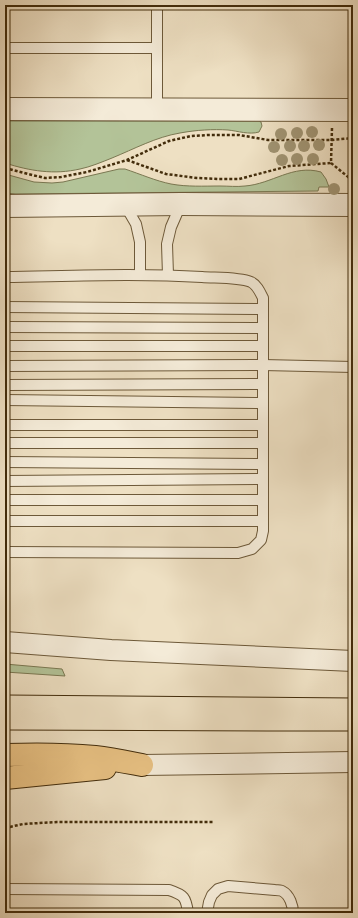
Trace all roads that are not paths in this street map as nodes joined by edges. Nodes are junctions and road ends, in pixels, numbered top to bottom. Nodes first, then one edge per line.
1 (157, 5) edge
2 (5, 48) edge
3 (157, 48) junction
4 (5, 109) edge
5 (157, 109) junction
6 (353, 110) edge
7 (181, 204) junction
8 (125, 205) junction
9 (353, 205) edge
10 (5, 206) edge
11 (140, 274) junction
12 (168, 275) junction
13 (5, 277) edge
14 (5, 307) edge
15 (263, 309) junction
16 (5, 327) edge
17 (263, 328) junction
18 (5, 346) edge
19 (263, 346) junction
20 (263, 365) junction
21 (5, 366) edge
22 (353, 367) edge
23 (263, 384) junction
24 (5, 385) edge
25 (5, 400) edge
26 (263, 403) junction
27 (5, 425) edge
28 (263, 425) junction
29 (5, 443) edge
30 (263, 443) junction
31 (5, 462) edge
32 (263, 464) junction
33 (263, 479) junction
34 (5, 481) edge
35 (5, 500) edge
36 (263, 500) junction
37 (263, 520) junction
38 (5, 521) edge
39 (5, 552) edge
40 (5, 642) edge
41 (353, 660) edge
42 (5, 755) edge
43 (353, 762) edge
44 (142, 765) junction
45 (5, 778) edge
46 (5, 889) edge
47 (188, 913) edge
48 (207, 913) edge
49 (293, 913) edge

1 - 3 lane
2 - 3 lane
3 - 5 lane
4 - 5 street
5 - 6 street
7 - 8 street
7 - 9 street
7 - 12 lane
8 - 10 street
8 - 11 lane
11 - 12 lane
11 - 13 lane
12 - 15 lane
14 - 15 lane
15 - 17 lane
16 - 17 lane
17 - 19 lane
18 - 19 lane
19 - 20 lane
20 - 21 lane
20 - 22 lane
20 - 23 lane
23 - 24 lane
23 - 26 lane
25 - 26 lane
26 - 28 lane
27 - 28 lane
28 - 30 lane
29 - 30 lane
30 - 32 lane
31 - 32 lane
32 - 33 lane
33 - 34 lane
33 - 36 lane
35 - 36 lane
36 - 37 lane
37 - 38 lane
37 - 39 lane
40 - 41 street
42 - 44 highway
43 - 44 street
44 - 45 highway
46 - 47 lane
48 - 49 lane

